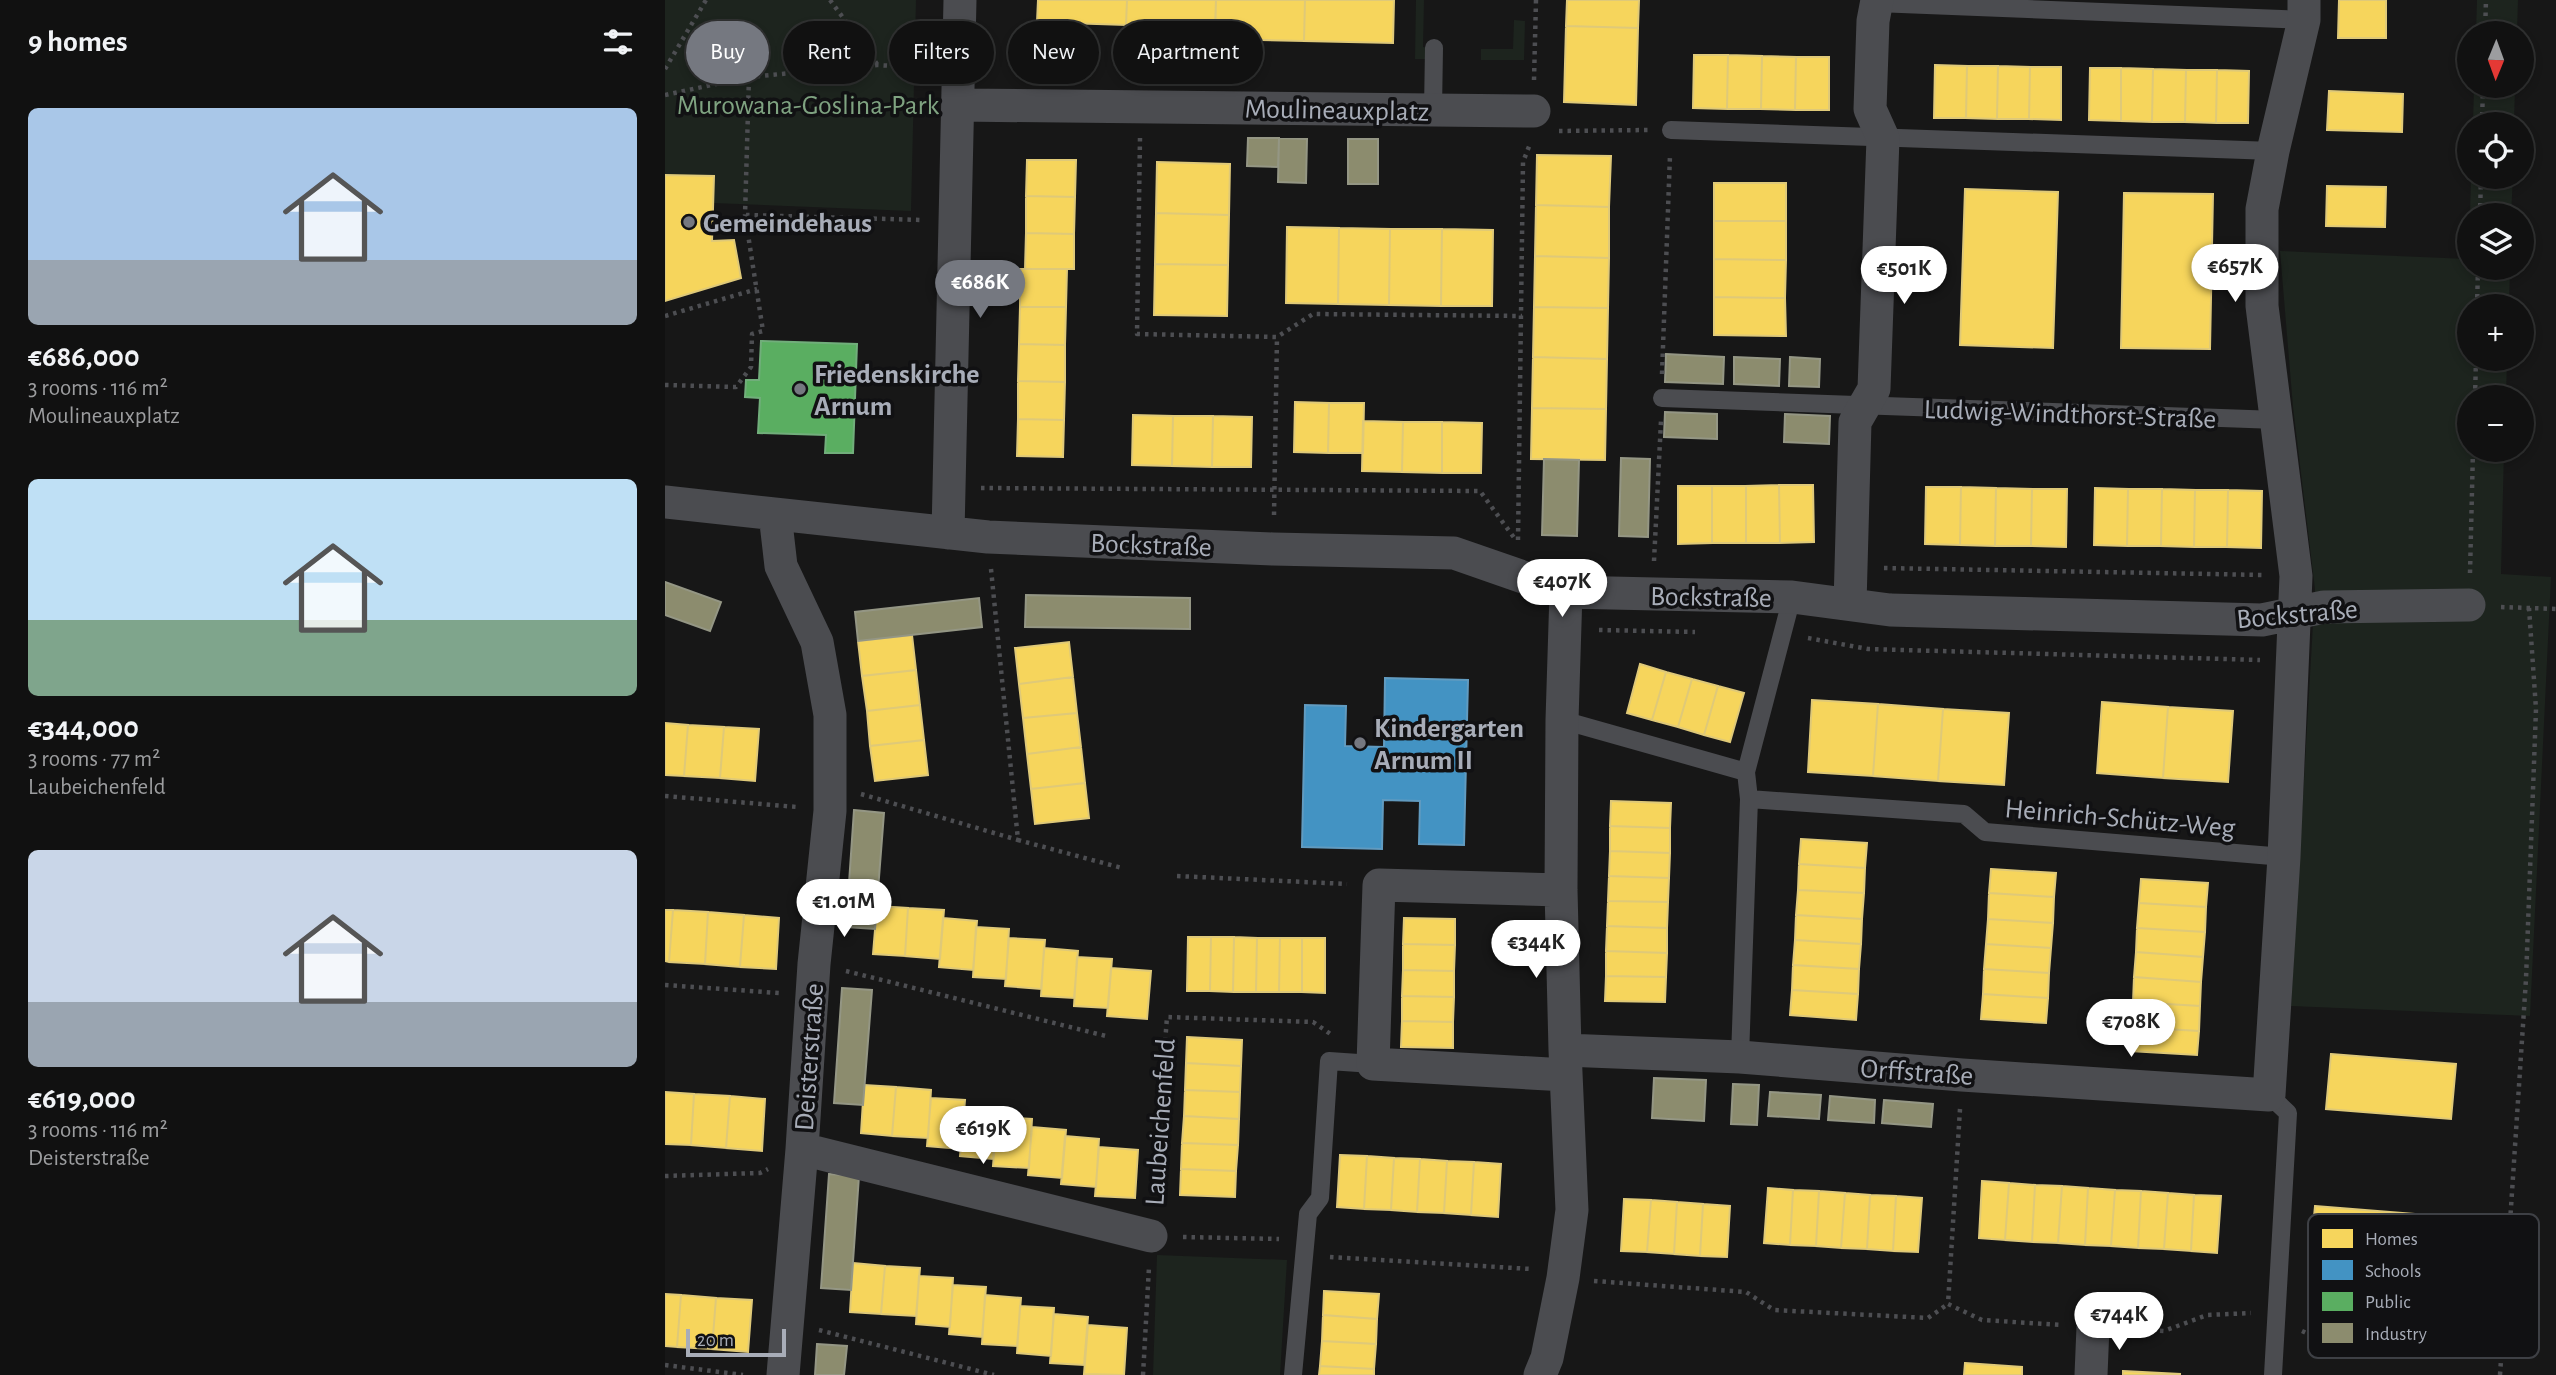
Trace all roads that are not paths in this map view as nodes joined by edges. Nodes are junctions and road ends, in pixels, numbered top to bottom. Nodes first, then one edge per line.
1 (960, 0) edge
2 (1876, 2) edge
3 (2304, 10) edge
4 (1434, 48) dead end
5 (958, 105) junction
6 (1433, 110) junction
7 (1534, 121) road end
8 (1671, 130) road end
9 (1883, 138) junction
10 (2273, 150) junction
11 (1662, 398) road end
12 (1864, 406) junction
13 (2277, 420) junction
14 (665, 502) edge
15 (775, 514) junction
16 (948, 533) junction
17 (1566, 592) junction
18 (1792, 597) junction
19 (1850, 604) junction
20 (2469, 605) road end
21 (2293, 613) junction
22 (1562, 720) junction
23 (1746, 772) junction
24 (1749, 799) junction
25 (2284, 857) junction
26 (1561, 890) junction
27 (1740, 1058) junction
28 (1565, 1062) junction
29 (1373, 1064) junction
30 (2269, 1095) junction
31 (802, 1149) junction
32 (1151, 1236) road end
33 (2093, 1327) road end
34 (783, 1375) edge
35 (1293, 1375) edge
36 (1540, 1375) edge
37 (2091, 1375) edge
38 (2273, 1375) edge

1 - 5 street
2 - 3 lane
2 - 9 street
3 - 10 street
4 - 6 lane
5 - 6 street, Moulineauxplatz
5 - 16 street
6 - 7 street, Moulineauxplatz
8 - 9 lane
9 - 10 lane
9 - 12 street
10 - 13 street
11 - 12 lane, Ludwig-Windthorst-Straße
12 - 13 lane, Ludwig-Windthorst-Straße
12 - 19 street
13 - 21 street
14 - 15 street, Bockstraße
15 - 16 street, Bockstraße
15 - 31 street, Deisterstraße
16 - 17 street, Bockstraße
17 - 18 street, Bockstraße
17 - 22 street
18 - 19 street, Bockstraße
18 - 23 lane
19 - 21 street, Bockstraße
20 - 21 street, Bockstraße
21 - 25 street
22 - 23 lane
22 - 26 street
23 - 24 lane
24 - 25 lane, Heinrich-Schütz-Weg
24 - 27 lane
25 - 30 street
26 - 28 street
26 - 29 street
27 - 28 street, Orffstraße
27 - 30 street, Orffstraße
28 - 29 street
28 - 36 street
29 - 35 lane
30 - 38 lane
31 - 32 street, Deisterstraße
31 - 34 street, Deisterstraße
33 - 37 street

